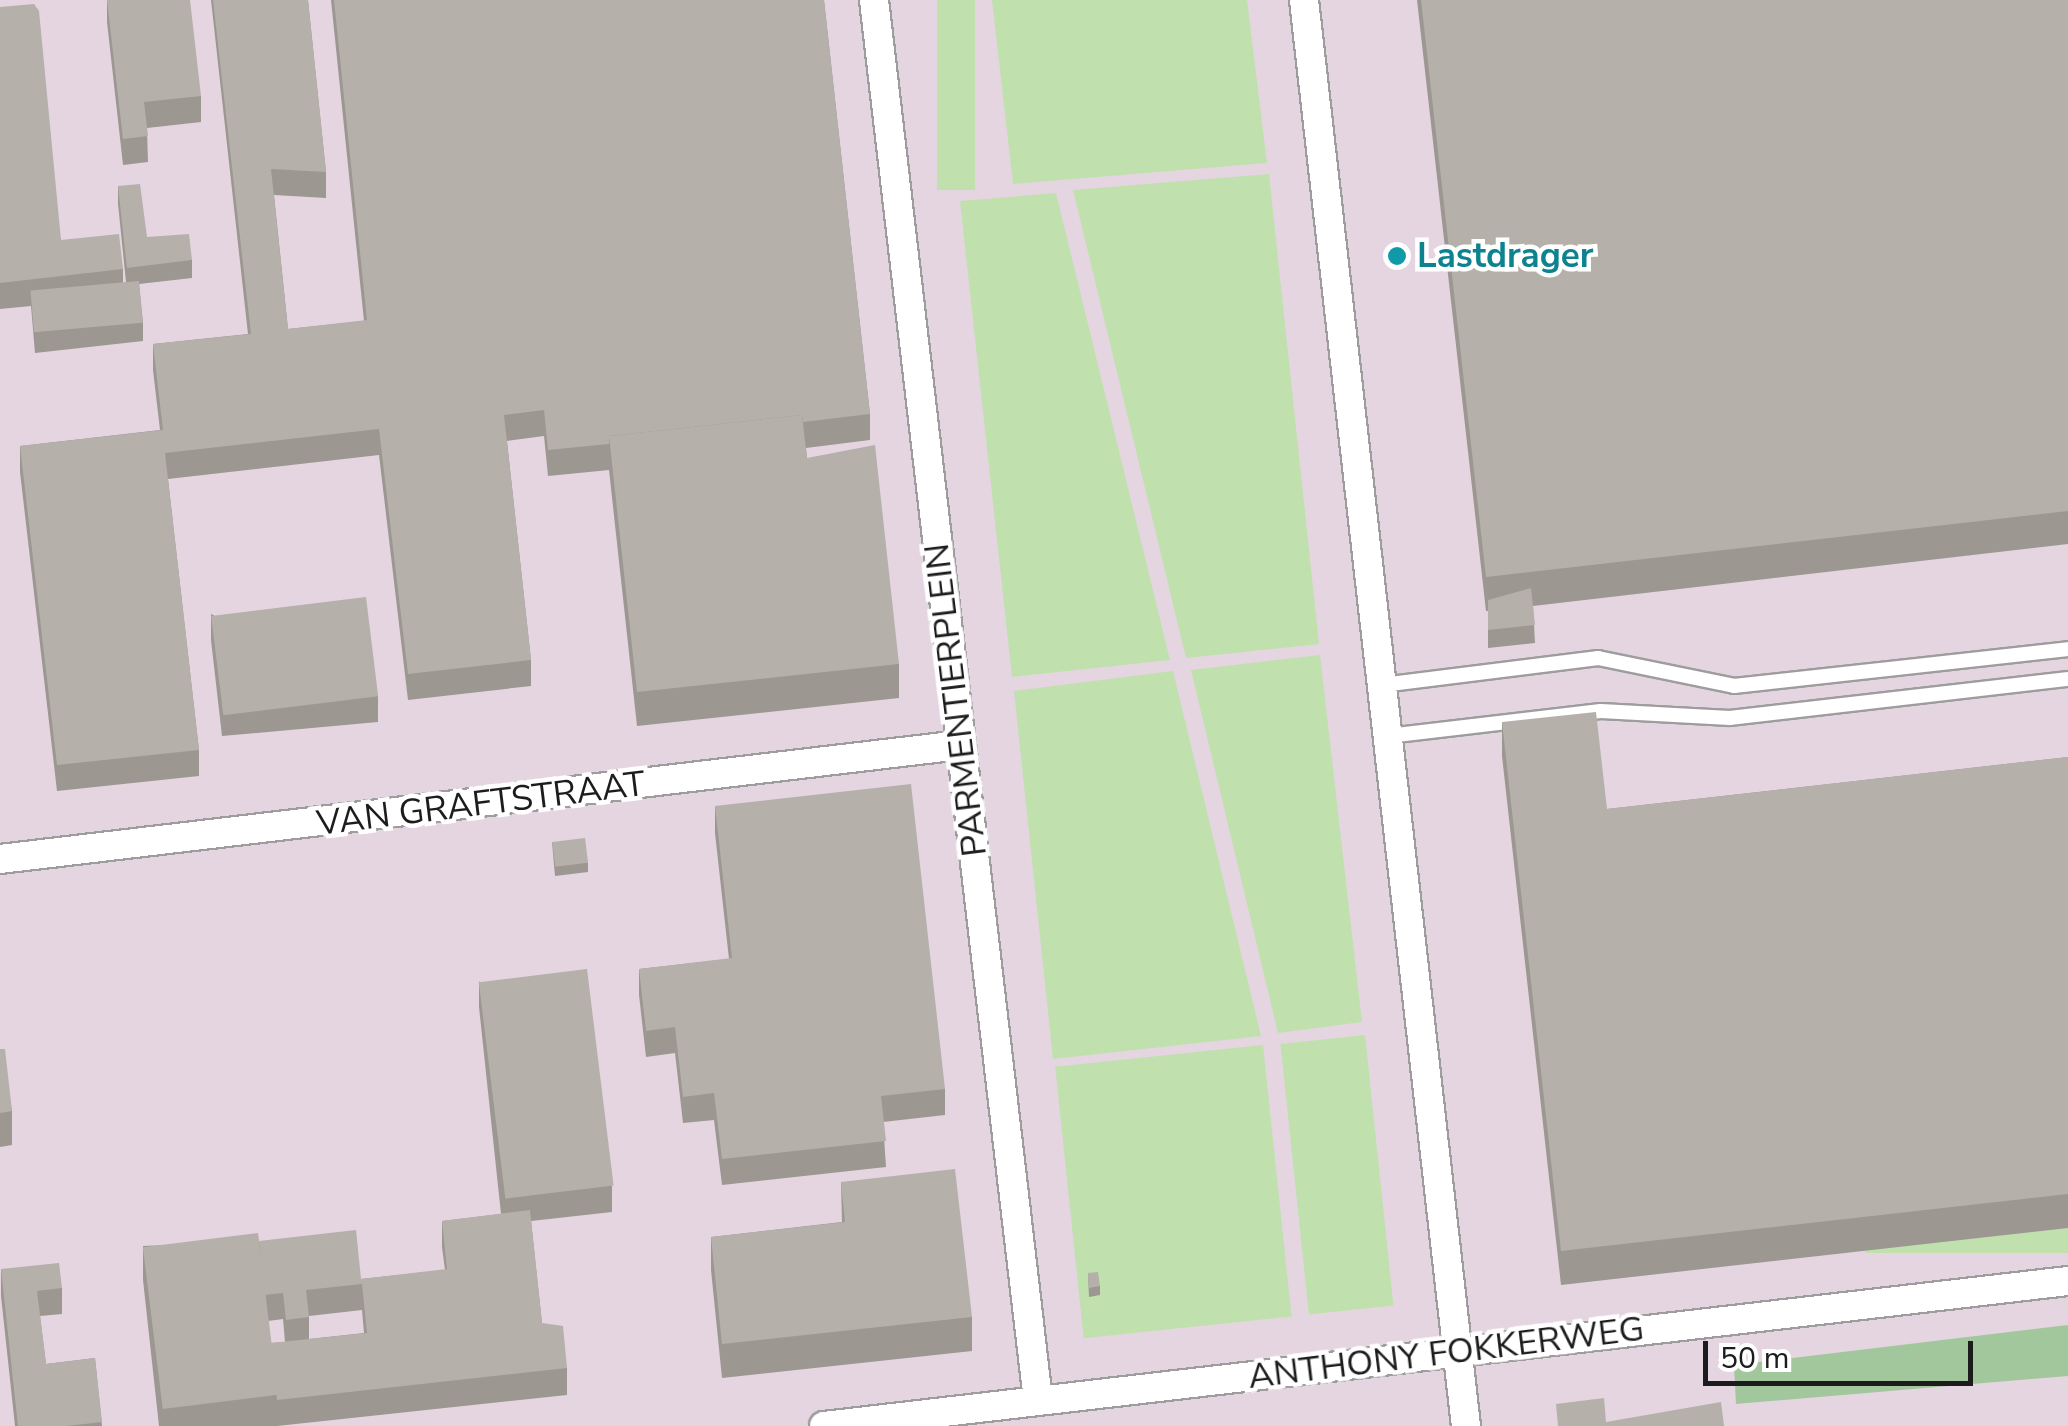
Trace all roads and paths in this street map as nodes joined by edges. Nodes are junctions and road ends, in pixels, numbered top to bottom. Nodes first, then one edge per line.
1 (874, 0) edge
2 (1304, 0) edge
3 (2068, 649) edge
4 (2068, 678) edge
5 (1382, 685) junction
6 (1388, 736) junction
7 (961, 745) junction
8 (0, 859) edge
9 (2068, 1281) edge
10 (1458, 1351) junction
11 (1038, 1400) junction
12 (824, 1426) edge
13 (1466, 1426) edge

1 - 7 street, PARMENTIERPLEIN
2 - 5 street
3 - 5 lane
4 - 6 lane
5 - 6 street
6 - 10 street
7 - 8 street, VAN GRAFTSTRAAT
7 - 11 street, PARMENTIERPLEIN
9 - 10 street, ANTHONY FOKKERWEG
10 - 11 street, ANTHONY FOKKERWEG
10 - 13 street
11 - 12 street, ANTHONY FOKKERWEG

